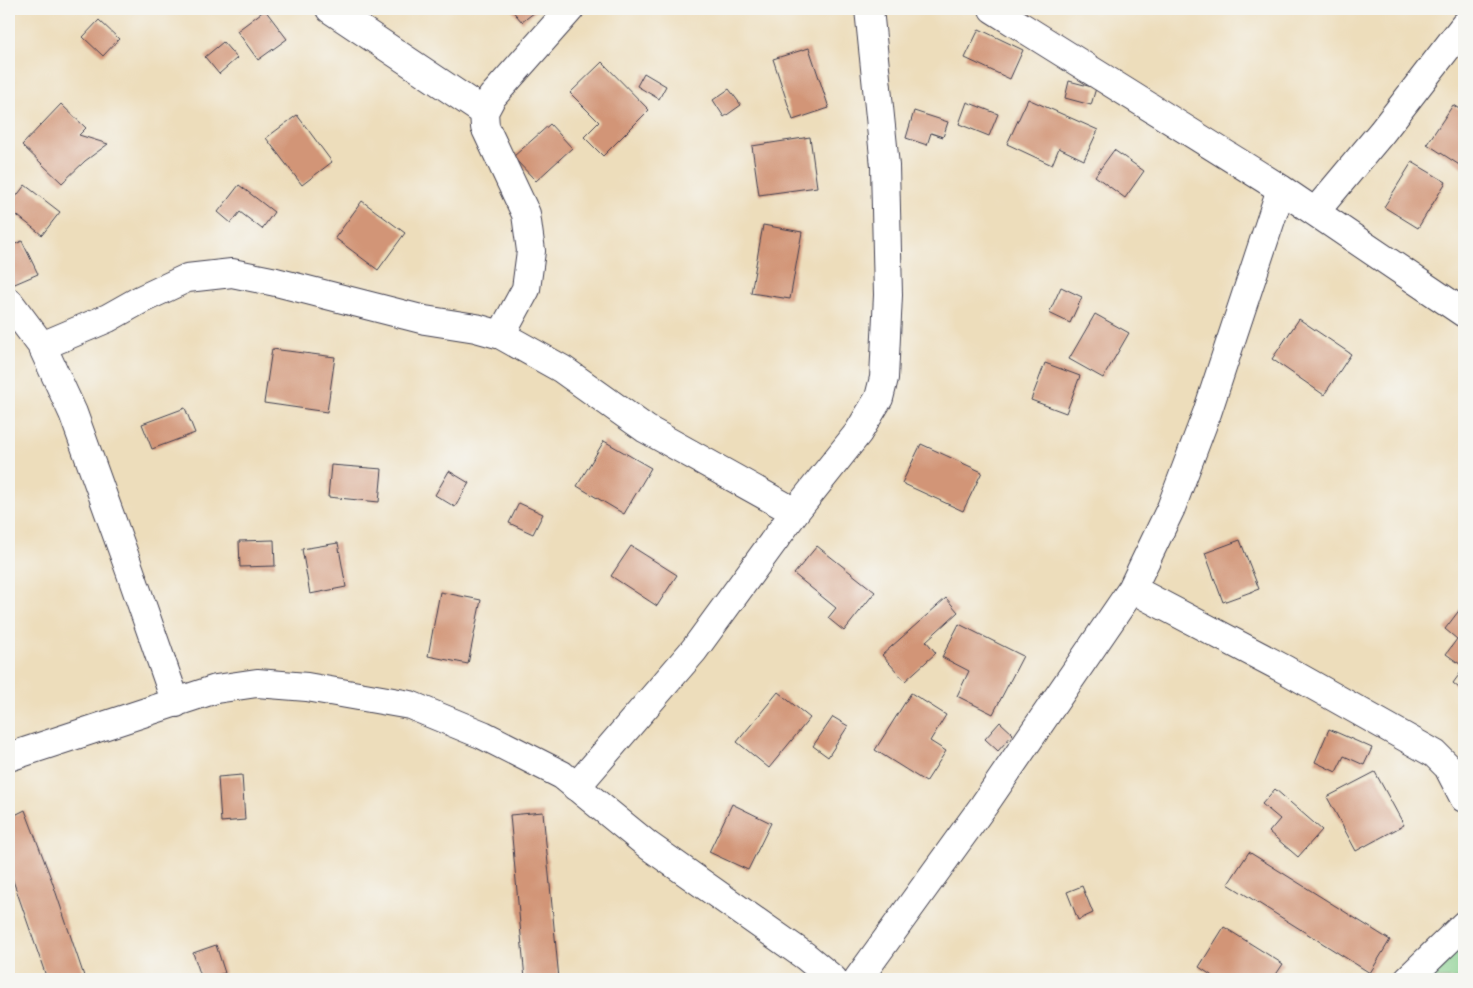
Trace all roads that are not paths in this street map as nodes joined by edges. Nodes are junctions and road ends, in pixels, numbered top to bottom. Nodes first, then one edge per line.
1 (330, 9) edge
2 (570, 9) edge
3 (869, 9) edge
4 (993, 9) edge
5 (1464, 26) edge
6 (484, 112) junction
7 (1281, 189) junction
8 (1315, 212) junction
9 (9, 302) edge
10 (1464, 313) edge
11 (501, 335) junction
12 (42, 346) junction
13 (795, 512) junction
14 (1132, 589) junction
15 (176, 703) junction
16 (9, 758) edge
17 (576, 787) junction
18 (1464, 798) edge
19 (1464, 925) edge
20 (833, 979) edge
21 (858, 979) edge
22 (1408, 979) edge

1 - 6 street
2 - 6 street
3 - 13 street
4 - 7 street
5 - 8 street
6 - 11 street
7 - 8 street
7 - 14 street
8 - 10 street
9 - 12 street
11 - 12 street
11 - 13 street
12 - 15 street
13 - 17 street
14 - 18 street
14 - 21 street
15 - 16 street
15 - 17 street
17 - 20 street
19 - 22 street

